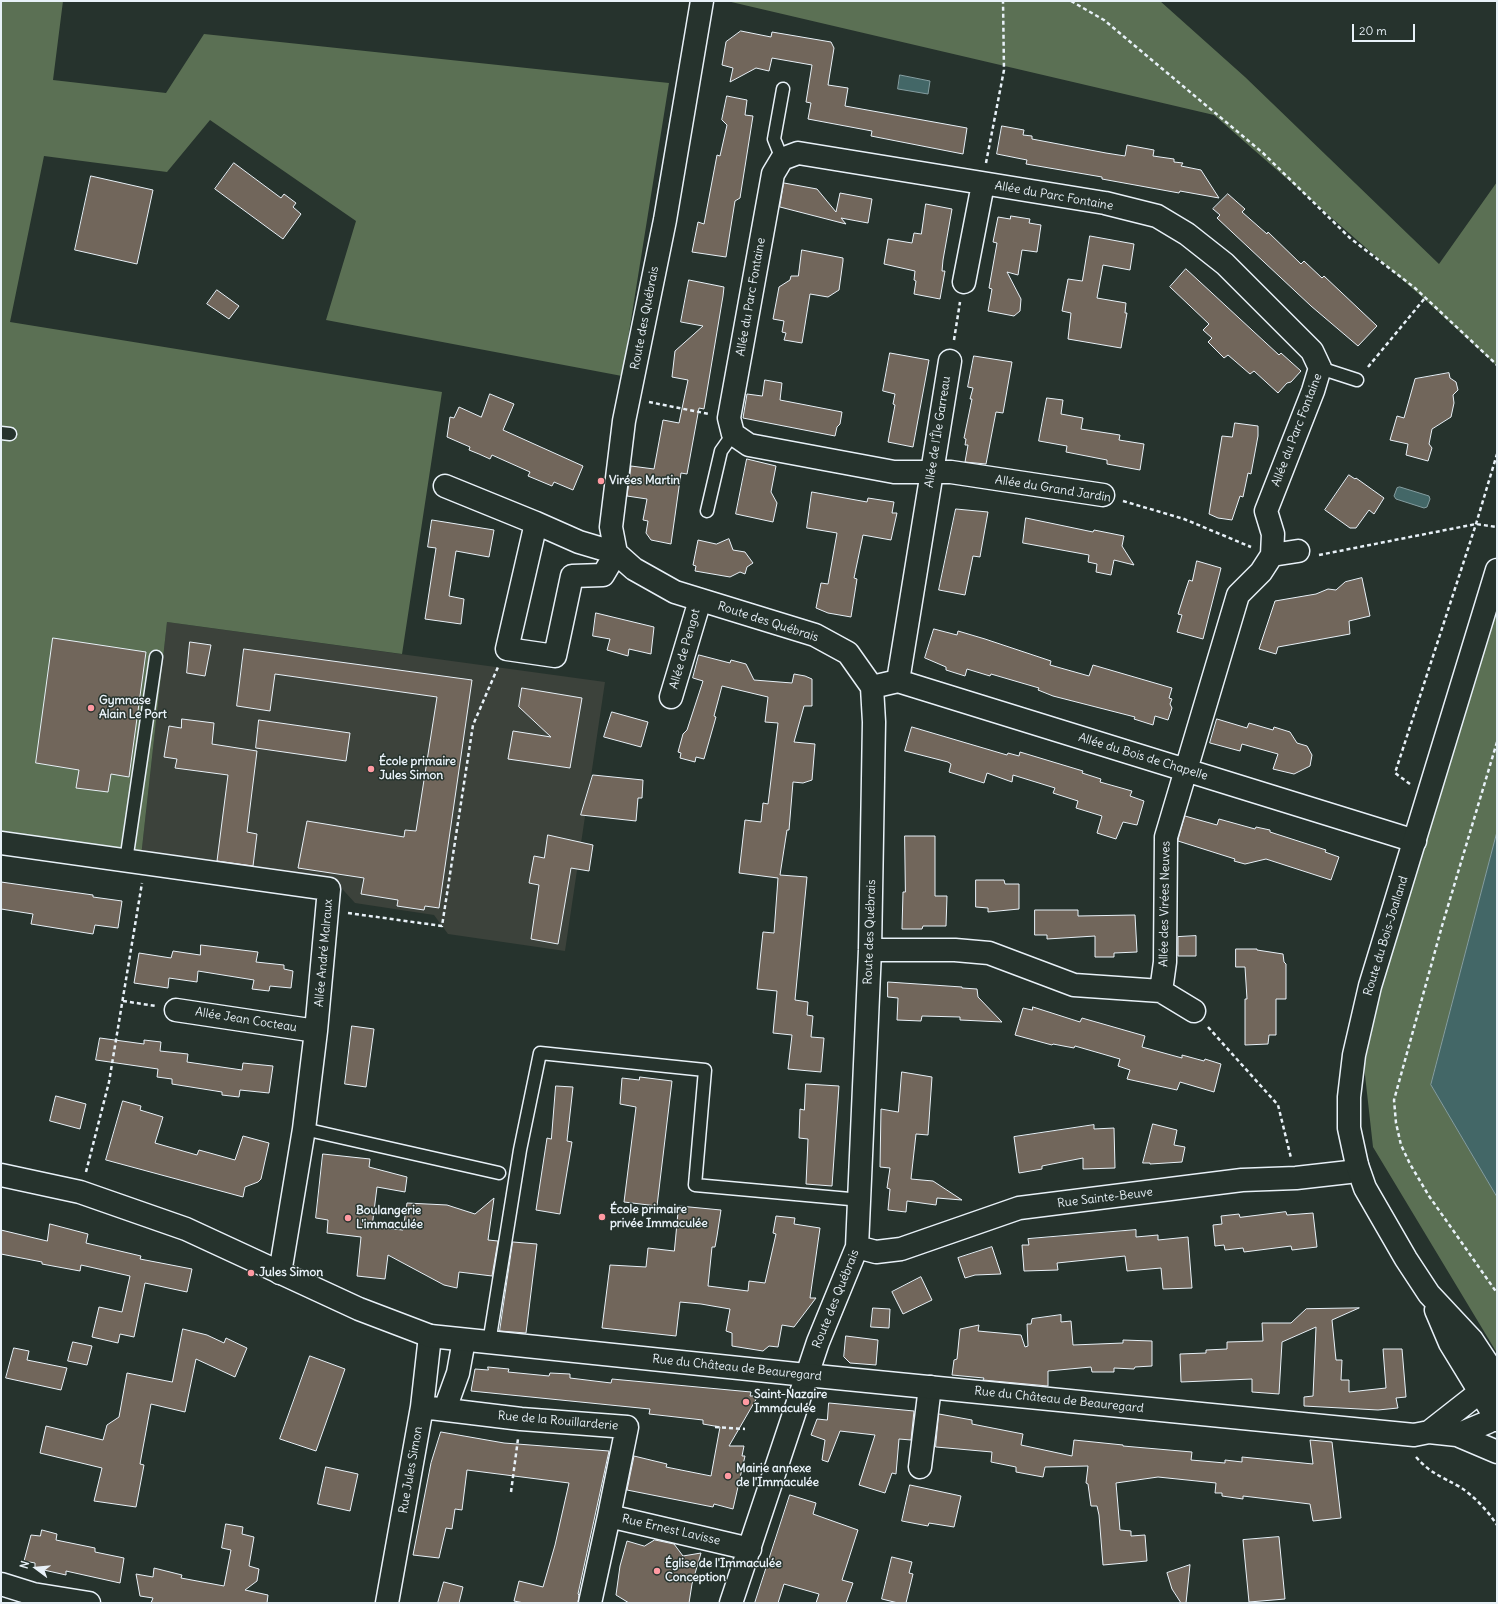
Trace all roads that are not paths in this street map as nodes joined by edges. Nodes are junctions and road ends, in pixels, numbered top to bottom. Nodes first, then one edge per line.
1 (702, 1) edge
2 (783, 88) dead end
3 (782, 158) junction
4 (983, 184) junction
5 (964, 282) road end
6 (950, 361) road end
7 (1320, 368) junction
8 (1357, 380) road end
9 (731, 426) junction
10 (931, 473) junction
11 (445, 486) dead end
12 (1103, 495) road end
13 (708, 511) dead end
14 (536, 523) junction
15 (579, 542) junction
16 (1298, 551) road end
17 (616, 553) junction
18 (1272, 555) junction
19 (1497, 570) edge
20 (572, 576) junction
21 (700, 600) junction
22 (156, 657) dead end
23 (898, 681) junction
24 (872, 687) junction
25 (671, 697) dead end
26 (1184, 770) junction
27 (1416, 841) junction
28 (1, 844) edge
29 (135, 862) junction
30 (870, 950) junction
31 (1161, 991) junction
32 (176, 1010) road end
33 (1194, 1011) road end
34 (316, 1031) junction
35 (304, 1129) junction
36 (1357, 1166) junction
37 (499, 1173) dead end
38 (1, 1175) edge
39 (861, 1200) junction
40 (857, 1247) junction
41 (280, 1273) junction
42 (1429, 1294) junction
43 (430, 1336) junction
44 (464, 1340) junction
45 (489, 1343) junction
46 (806, 1375) junction
47 (1497, 1378) edge
48 (930, 1387) junction
49 (422, 1407) junction
50 (445, 1409) junction
51 (1493, 1409) edge
52 (1429, 1432) junction
53 (1457, 1435) junction
54 (1497, 1452) edge
55 (920, 1467) dead end
56 (609, 1516) junction
57 (750, 1549) junction
58 (1, 1584) edge
59 (89, 1603) edge
60 (387, 1603) edge
61 (590, 1603) edge
62 (731, 1603) edge

1 - 17 street, Route des Québrais
2 - 3 lane
3 - 4 street, Allée du Parc Fontaine
3 - 9 street, Allée du Parc Fontaine
4 - 5 street
4 - 7 street, Allée du Parc Fontaine
6 - 10 street, Allée de l'Île Garreau
7 - 8 lane
7 - 18 street, Allée du Parc Fontaine
9 - 10 street
9 - 13 lane
10 - 12 street, Allée du Grand Jardin
10 - 23 street, Allée de l'Île Garreau
11 - 14 street
14 - 15 street
14 - 20 street
15 - 17 street
15 - 20 street
16 - 18 street
17 - 20 street
17 - 21 street, Route des Québrais
18 - 26 street
19 - 27 street, Route du Bois-Joalland
21 - 24 street, Route des Québrais
21 - 25 street, Allée de Pengot
22 - 29 lane
23 - 24 street
23 - 26 street, Allée du Bois de Chapelle
24 - 30 street, Route des Québrais
26 - 27 street, Allée du Bois de Chapelle
26 - 31 street, Allée des Virées Neuves
27 - 36 street, Route du Bois-Joalland
28 - 29 street, Allée André Malraux
29 - 34 street, Allée André Malraux
30 - 31 street
30 - 39 street, Route des Québrais
31 - 33 street
32 - 34 street, Allée Jean Cocteau
34 - 35 street, Allée André Malraux
35 - 37 lane
35 - 41 street, Allée André Malraux
36 - 40 street, Rue Sainte-Beuve
36 - 42 street, Route du Bois-Joalland
38 - 41 street, Rue du Château de Beauregard
39 - 40 street, Route des Québrais
39 - 45 lane
40 - 46 street, Route des Québrais
41 - 43 street, Rue du Château de Beauregard
42 - 47 street, Route du Bois-Joalland
42 - 51 street, Route du Bois-Joalland
43 - 44 street, Rue du Château de Beauregard
43 - 49 street, Rue Jules Simon
44 - 45 street, Rue du Château de Beauregard
44 - 50 street
45 - 46 street, Rue du Château de Beauregard
46 - 48 street, Rue du Château de Beauregard
46 - 57 street, Route des Québrais
48 - 52 street, Rue du Château de Beauregard
48 - 55 street
49 - 50 street, Rue de la Rouillarderie
49 - 60 street, Rue Jules Simon
50 - 56 street, Rue de la Rouillarderie
51 - 52 street
51 - 53 street
52 - 53 street, Rue du Château de Beauregard
53 - 54 street
56 - 57 street, Rue Ernest Lavisse
56 - 61 street, Rue Ernest Lavisse
57 - 62 street, Route des Québrais
58 - 59 street

